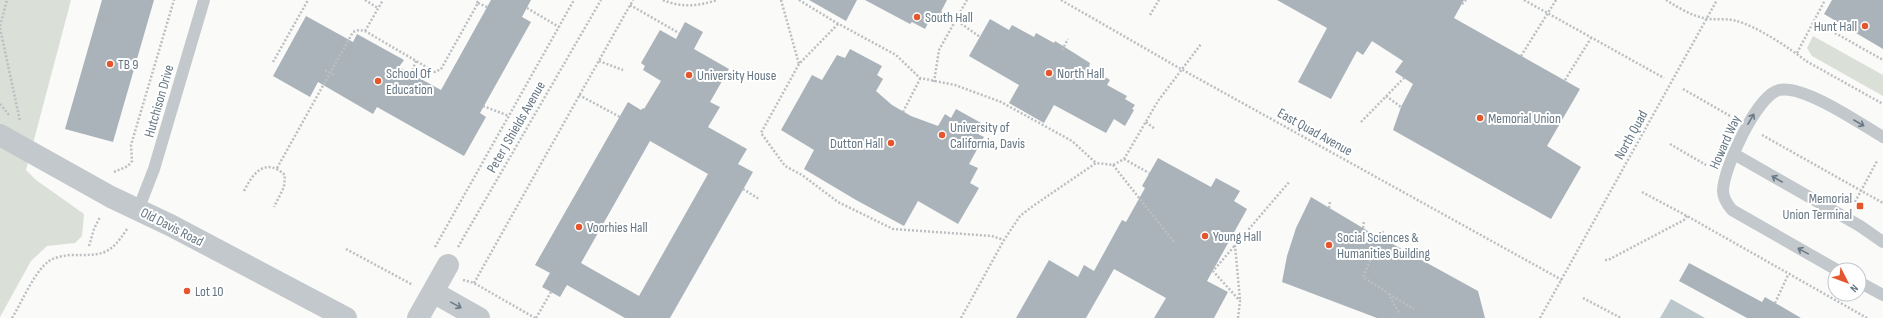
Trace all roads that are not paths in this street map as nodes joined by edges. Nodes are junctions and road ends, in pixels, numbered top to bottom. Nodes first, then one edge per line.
1 (204, 0) edge
2 (1883, 137) edge
3 (9, 140) edge
4 (1734, 154) junction
5 (138, 210) junction
6 (1883, 242) edge
7 (440, 259) road end
8 (1827, 264) edge
9 (1867, 286) edge
10 (433, 292) junction
11 (1883, 295) edge
12 (346, 318) edge
13 (418, 318) edge
14 (479, 318) edge

1 - 5 lane, Hutchison Drive
4 -> 2 lane, Howard Way
3 - 5 street, Old Davis Road
6 -> 4 lane
8 -> 4 lane, Howard Way
5 - 12 street, Old Davis Road
7 - 10 street
9 - 11 lane
10 - 13 street
10 -> 14 street

